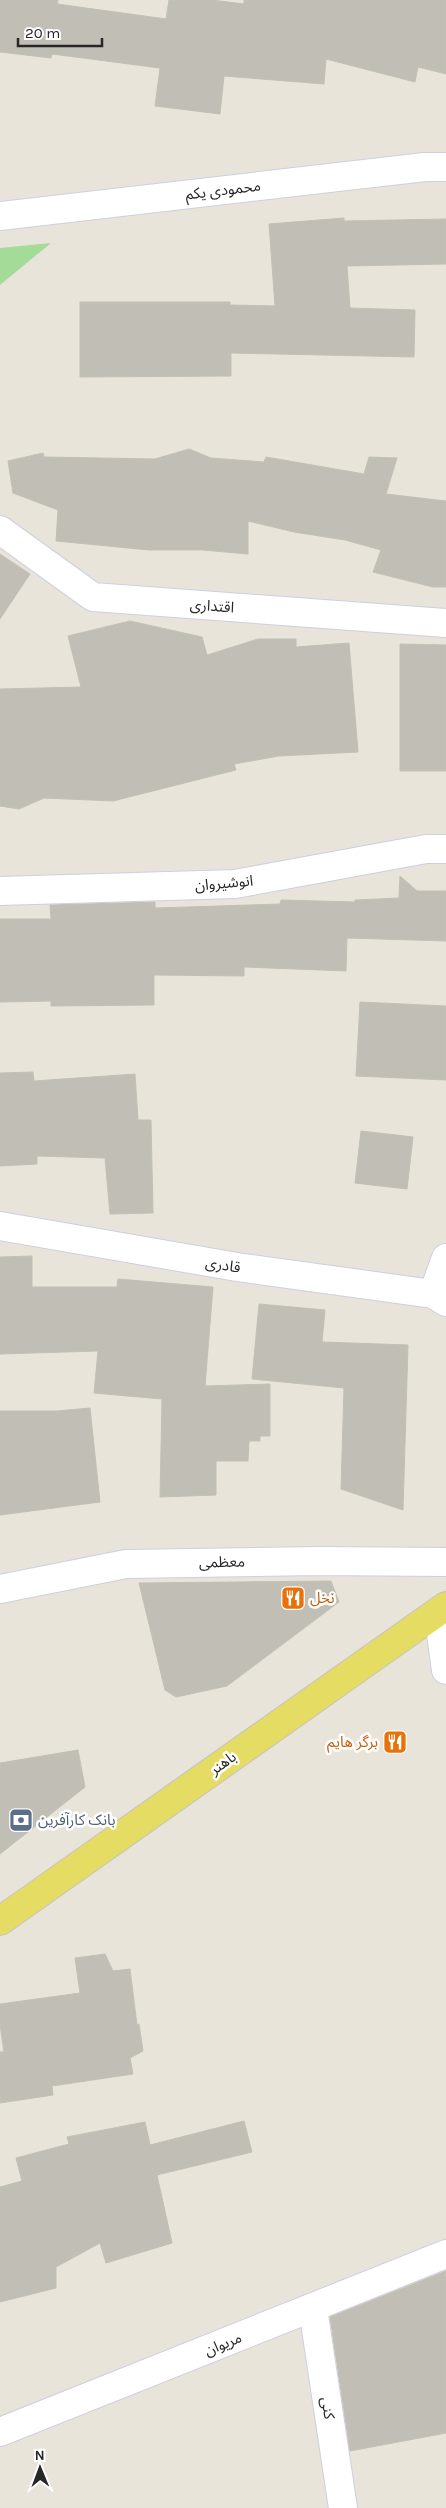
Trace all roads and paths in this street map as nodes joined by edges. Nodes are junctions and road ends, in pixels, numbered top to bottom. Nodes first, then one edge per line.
1 (446, 167) edge
2 (0, 216) edge
3 (0, 530) edge
4 (446, 624) edge
5 (446, 849) edge
6 (0, 890) edge
7 (0, 1226) edge
8 (446, 1258) edge
9 (439, 1298) edge
10 (446, 1562) edge
11 (0, 1589) edge
12 (442, 1609) edge
13 (446, 1670) edge
14 (0, 1921) edge
15 (446, 2254) edge
16 (313, 2309) junction
17 (0, 2432) edge
18 (343, 2508) edge

1 - 2 street, محمودی یکم
3 - 4 street, اقتداری
5 - 6 street, انوشیروان
7 - 9 street, قادری
8 - 9 street
10 - 11 street, معظمی
12 - 13 street
12 - 14 main road, باهنر
15 - 16 street, مریوان
16 - 17 street, مریوان
16 - 18 street, کنی

